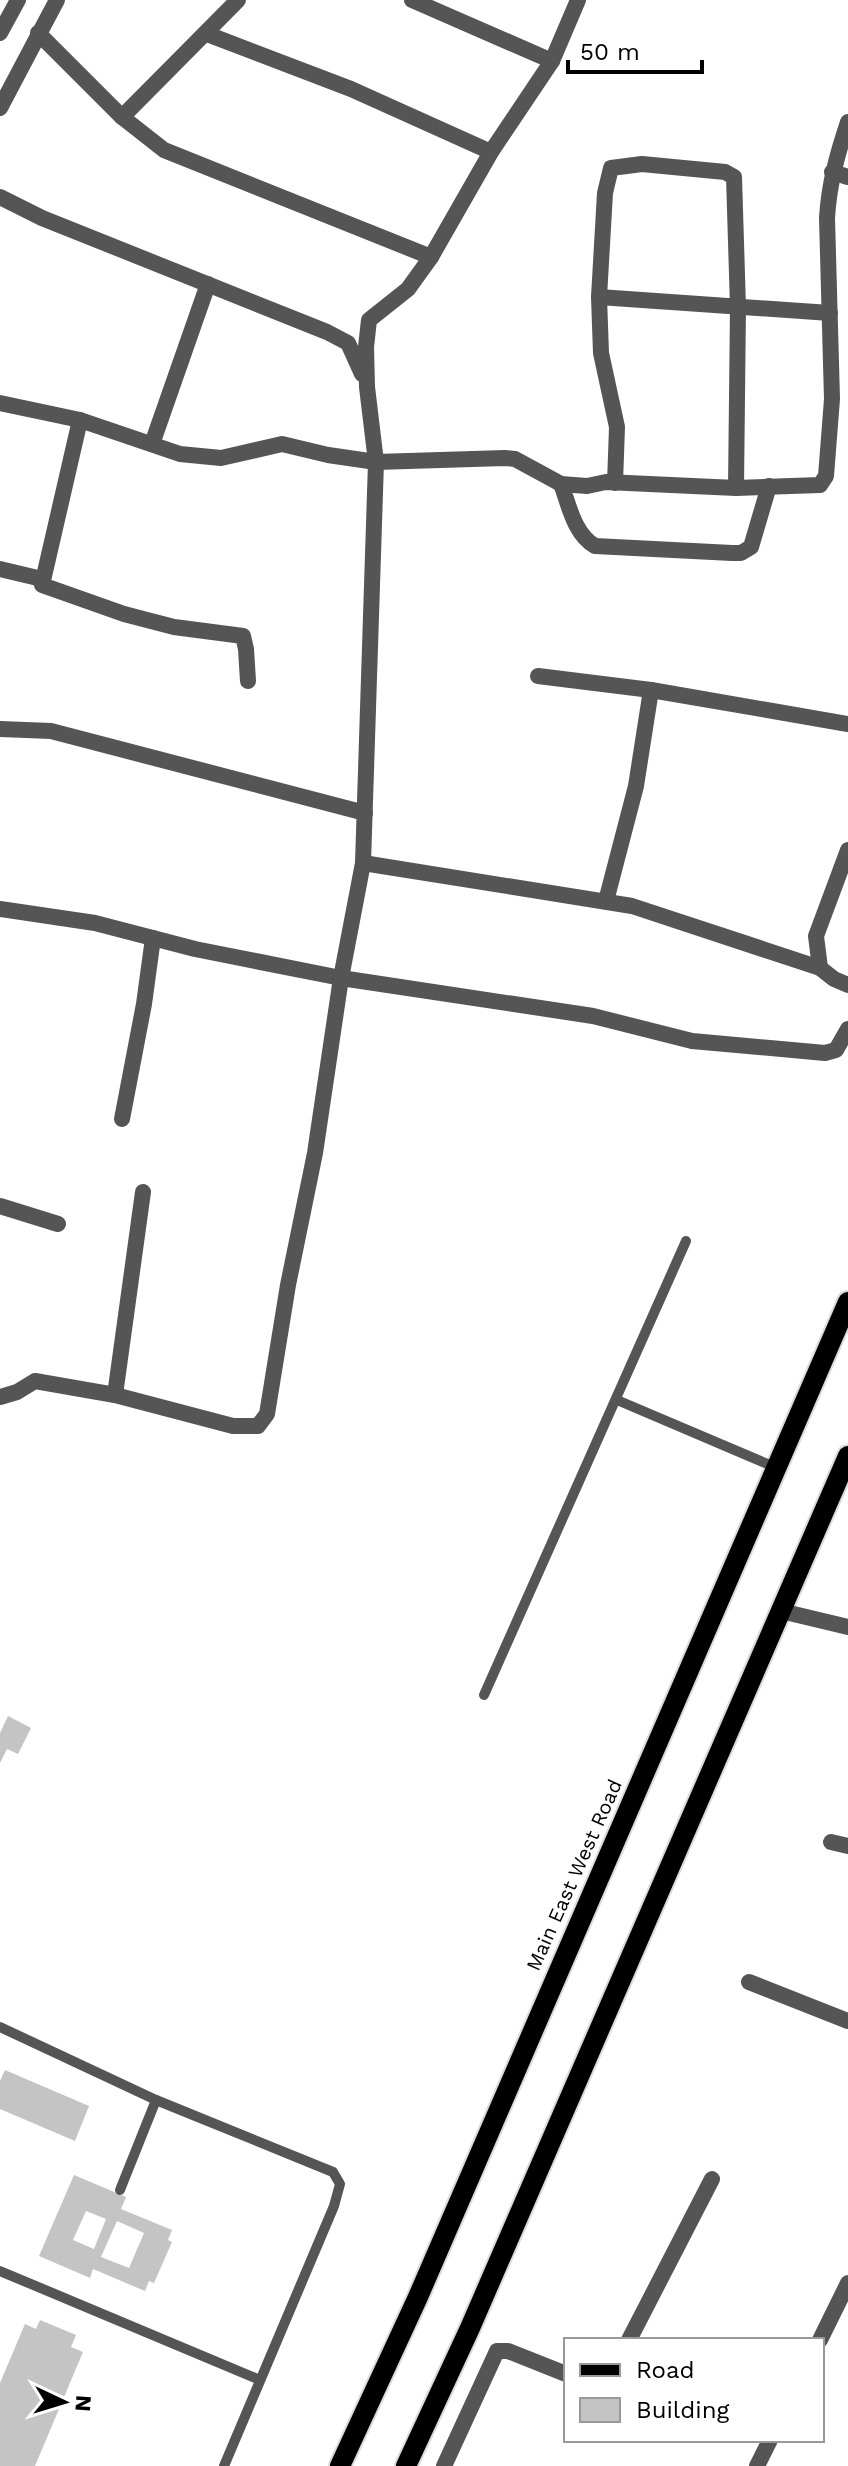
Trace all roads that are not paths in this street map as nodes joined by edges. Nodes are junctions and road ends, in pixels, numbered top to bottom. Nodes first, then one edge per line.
1 (18, 0) edge
2 (57, 0) edge
3 (238, 0) edge
4 (412, 0) edge
5 (578, 0) edge
6 (0, 33) edge
7 (38, 33) junction
8 (207, 34) junction
9 (552, 61) junction
10 (0, 108) edge
11 (122, 117) junction
12 (848, 122) edge
13 (491, 152) junction
14 (840, 175) edge
15 (0, 197) edge
16 (431, 257) junction
17 (208, 284) junction
18 (599, 297) junction
19 (738, 307) junction
20 (830, 313) junction
21 (367, 387) junction
22 (840, 399) edge
23 (0, 403) edge
24 (80, 420) junction
25 (152, 444) junction
26 (376, 462) junction
27 (615, 483) junction
28 (561, 484) junction
29 (769, 486) junction
30 (736, 488) junction
31 (0, 569) edge
32 (42, 579) junction
33 (538, 676) dead end
34 (248, 681) dead end
35 (651, 690) junction
36 (848, 724) edge
37 (0, 729) edge
38 (365, 813) junction
39 (848, 850) edge
40 (363, 863) junction
41 (606, 901) junction
42 (0, 909) edge
43 (153, 938) junction
44 (820, 968) junction
45 (341, 978) junction
46 (848, 985) edge
47 (848, 1029) edge
48 (122, 1119) dead end
49 (143, 1192) dead end
50 (0, 1206) edge
51 (58, 1224) dead end
52 (686, 1241) dead end
53 (848, 1302) edge
54 (115, 1395) junction
55 (0, 1397) edge
56 (617, 1400) junction
57 (848, 1456) edge
58 (777, 1468) junction
59 (781, 1611) junction
60 (848, 1627) edge
61 (484, 1695) dead end
62 (749, 1982) dead end
63 (848, 2021) edge
64 (0, 2027) edge
65 (156, 2100) junction
66 (712, 2179) dead end
67 (120, 2190) dead end
68 (0, 2271) edge
69 (848, 2283) edge
70 (630, 2338) edge
71 (821, 2338) edge
72 (564, 2373) edge
73 (260, 2380) junction
74 (769, 2442) edge
75 (224, 2466) edge
76 (340, 2466) edge
77 (406, 2466) edge
78 (444, 2466) edge
79 (757, 2466) edge

1 - 6 street
2 - 7 street
3 - 8 street
4 - 9 street
5 - 9 street
7 - 10 street
7 - 11 street
8 - 11 street
8 - 13 street
9 - 13 street
11 - 16 street
12 - 14 street
13 - 16 street
14 - 20 street
15 - 17 street
16 - 21 street
17 - 21 street
17 - 25 street
18 - 19 street
18 - 19 street
18 - 27 street
19 - 20 street
19 - 30 street
20 - 22 street
21 - 26 street
22 - 29 street
23 - 24 street
24 - 25 street
24 - 32 street
25 - 26 street
26 - 28 street
26 - 38 street
27 - 28 street
27 - 30 street
28 - 29 street
29 - 30 street
31 - 32 street
32 - 34 street
33 - 35 street
35 - 36 street
35 - 41 street
37 - 38 street
38 - 40 street
39 - 44 street
40 - 41 street
40 - 45 street
41 - 44 street
42 - 43 street
43 - 45 street
43 - 48 street
44 - 46 street
45 - 47 street
45 - 54 street
49 - 54 street
50 - 51 street
52 - 56 lane
53 - 58 main road, Main East West Road
54 - 55 street
56 - 58 lane
56 - 61 lane
57 - 59 main road
58 - 76 main road, Main East West Road
59 - 60 street
59 - 77 main road
62 - 63 street
64 - 65 lane
65 - 67 lane
65 - 73 lane
66 - 70 street
68 - 73 lane
69 - 71 street
72 - 78 street
73 - 75 lane
74 - 79 street

